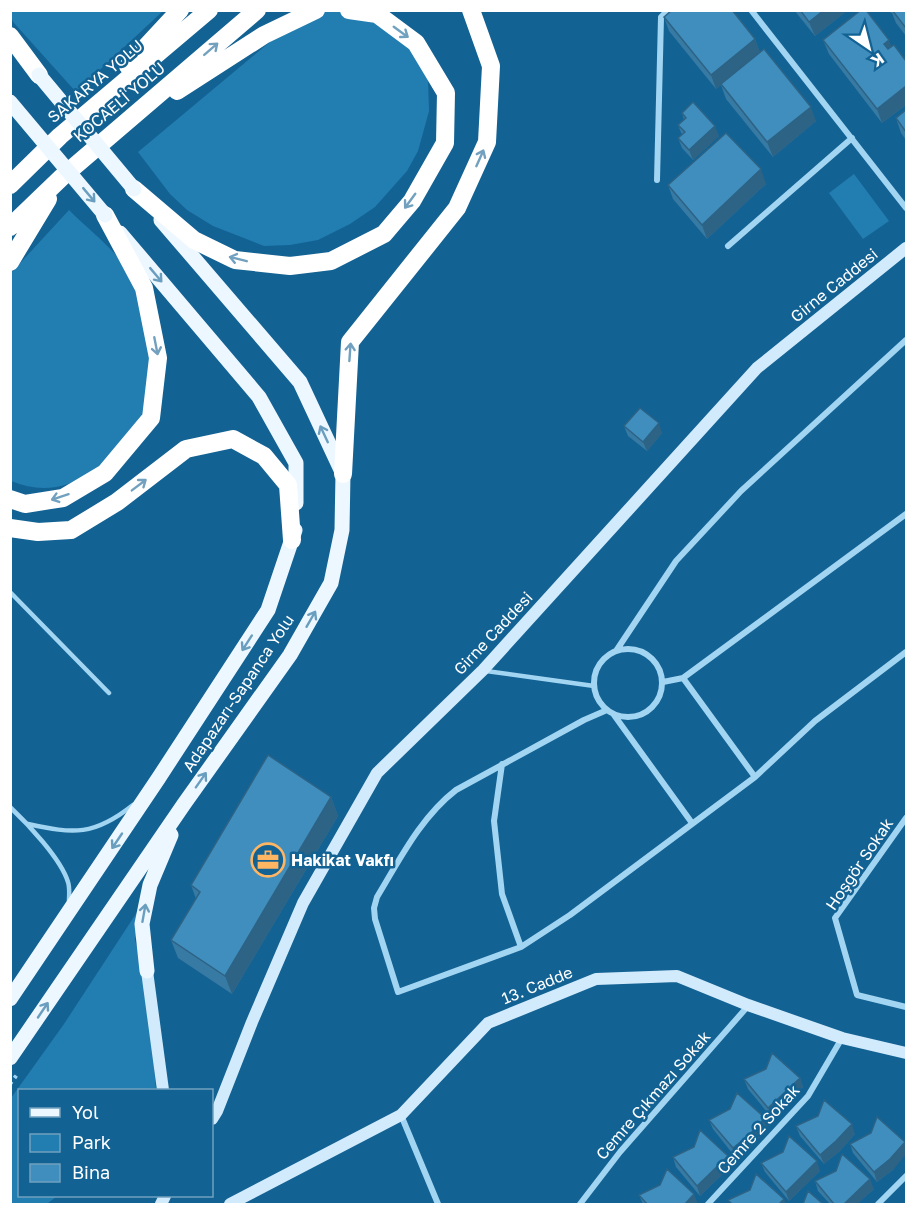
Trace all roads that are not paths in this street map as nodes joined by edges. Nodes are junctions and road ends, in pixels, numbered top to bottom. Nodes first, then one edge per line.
1 (180, 10) edge
2 (209, 10) edge
3 (257, 10) edge
4 (316, 10) edge
5 (349, 10) edge
6 (471, 10) edge
7 (668, 10) edge
8 (750, 10) edge
9 (10, 36) edge
10 (10, 49) edge
11 (39, 75) junction
12 (10, 102) edge
13 (118, 129) junction
14 (65, 132) junction
15 (852, 138) junction
16 (10, 175) edge
17 (62, 177) junction
18 (657, 180) dead end
19 (10, 185) edge
20 (134, 189) junction
21 (906, 208) edge
22 (105, 215) junction
23 (10, 227) edge
24 (728, 246) dead end
25 (906, 248) edge
26 (10, 262) edge
27 (906, 340) edge
28 (343, 474) junction
29 (10, 499) edge
30 (906, 514) edge
31 (10, 528) edge
32 (292, 540) junction
33 (10, 592) edge
34 (616, 651) junction
35 (906, 652) edge
36 (483, 670) junction
37 (683, 678) junction
38 (663, 682) junction
39 (594, 686) junction
40 (109, 693) dead end
41 (607, 710) junction
42 (614, 715) junction
43 (502, 764) junction
44 (755, 777) junction
45 (149, 793) junction
46 (184, 804) junction
47 (10, 807) edge
48 (906, 818) edge
49 (692, 823) junction
50 (28, 824) junction
51 (68, 914) junction
52 (521, 947) junction
53 (147, 971) joint
54 (10, 999) edge
55 (748, 1005) junction
56 (906, 1007) edge
57 (842, 1038) junction
58 (906, 1053) edge
59 (10, 1058) edge
60 (163, 1089) edge
61 (400, 1115) junction
62 (213, 1117) edge
63 (906, 1176) edge
64 (230, 1204) edge
65 (438, 1204) edge
66 (580, 1204) edge
67 (708, 1204) edge
68 (878, 1204) edge

1 - 14 highway
2 - 14 highway, SAKARYA YOLU
13 -> 3 highway, KOCAELİ YOLU
4 - 13 highway
5 -> 20 highway
28 -> 6 highway
7 - 18 street
8 - 15 street
9 - 11 highway
10 - 11 street
11 - 20 main road, Adapazarı-Sapanca Yolu, bridge
12 -> 22 main road, Adapazarı-Sapanca Yolu, bridge
13 - 17 highway, KOCAELİ YOLU
14 - 16 highway
14 - 19 highway, SAKARYA YOLU
15 - 21 street
15 - 24 street
17 - 23 highway, KOCAELİ YOLU
17 - 26 highway
28 -> 20 main road, Adapazarı-Sapanca Yolu
22 -> 29 highway
22 -> 32 main road, Adapazarı-Sapanca Yolu
25 - 36 street, Girne Caddesi
27 - 34 street
46 -> 28 main road, Adapazarı-Sapanca Yolu
30 - 37 street
31 -> 32 highway
32 -> 45 main road, Adapazarı-Sapanca Yolu
33 - 40 lane
34 - 38 street
34 - 39 street
35 - 44 street
36 - 39 lane
36 - 62 street, Girne Caddesi
37 - 38 street
37 - 44 street
38 - 42 street
39 - 41 street
41 - 42 street
41 - 43 street
42 - 49 street
43 - 52 street
43 - 52 street
44 - 49 street
45 - 50 lane
45 -> 51 main road, Adapazarı-Sapanca Yolu
53 -> 46 main road
59 -> 46 main road, Adapazarı-Sapanca Yolu
47 - 50 lane
48 - 56 street, Hoşgör Sokak
49 - 52 street
50 - 51 lane
51 - 54 main road, Adapazarı-Sapanca Yolu
53 - 60 street
55 - 57 street, 13. Cadde
55 - 61 street, 13. Cadde
55 - 66 street, Cemre Çıkmazı Sokak
57 - 58 street, 13. Cadde
57 - 67 street, Cemre 2 Sokak
61 - 64 street, 13. Cadde
61 - 65 street
63 - 68 street

